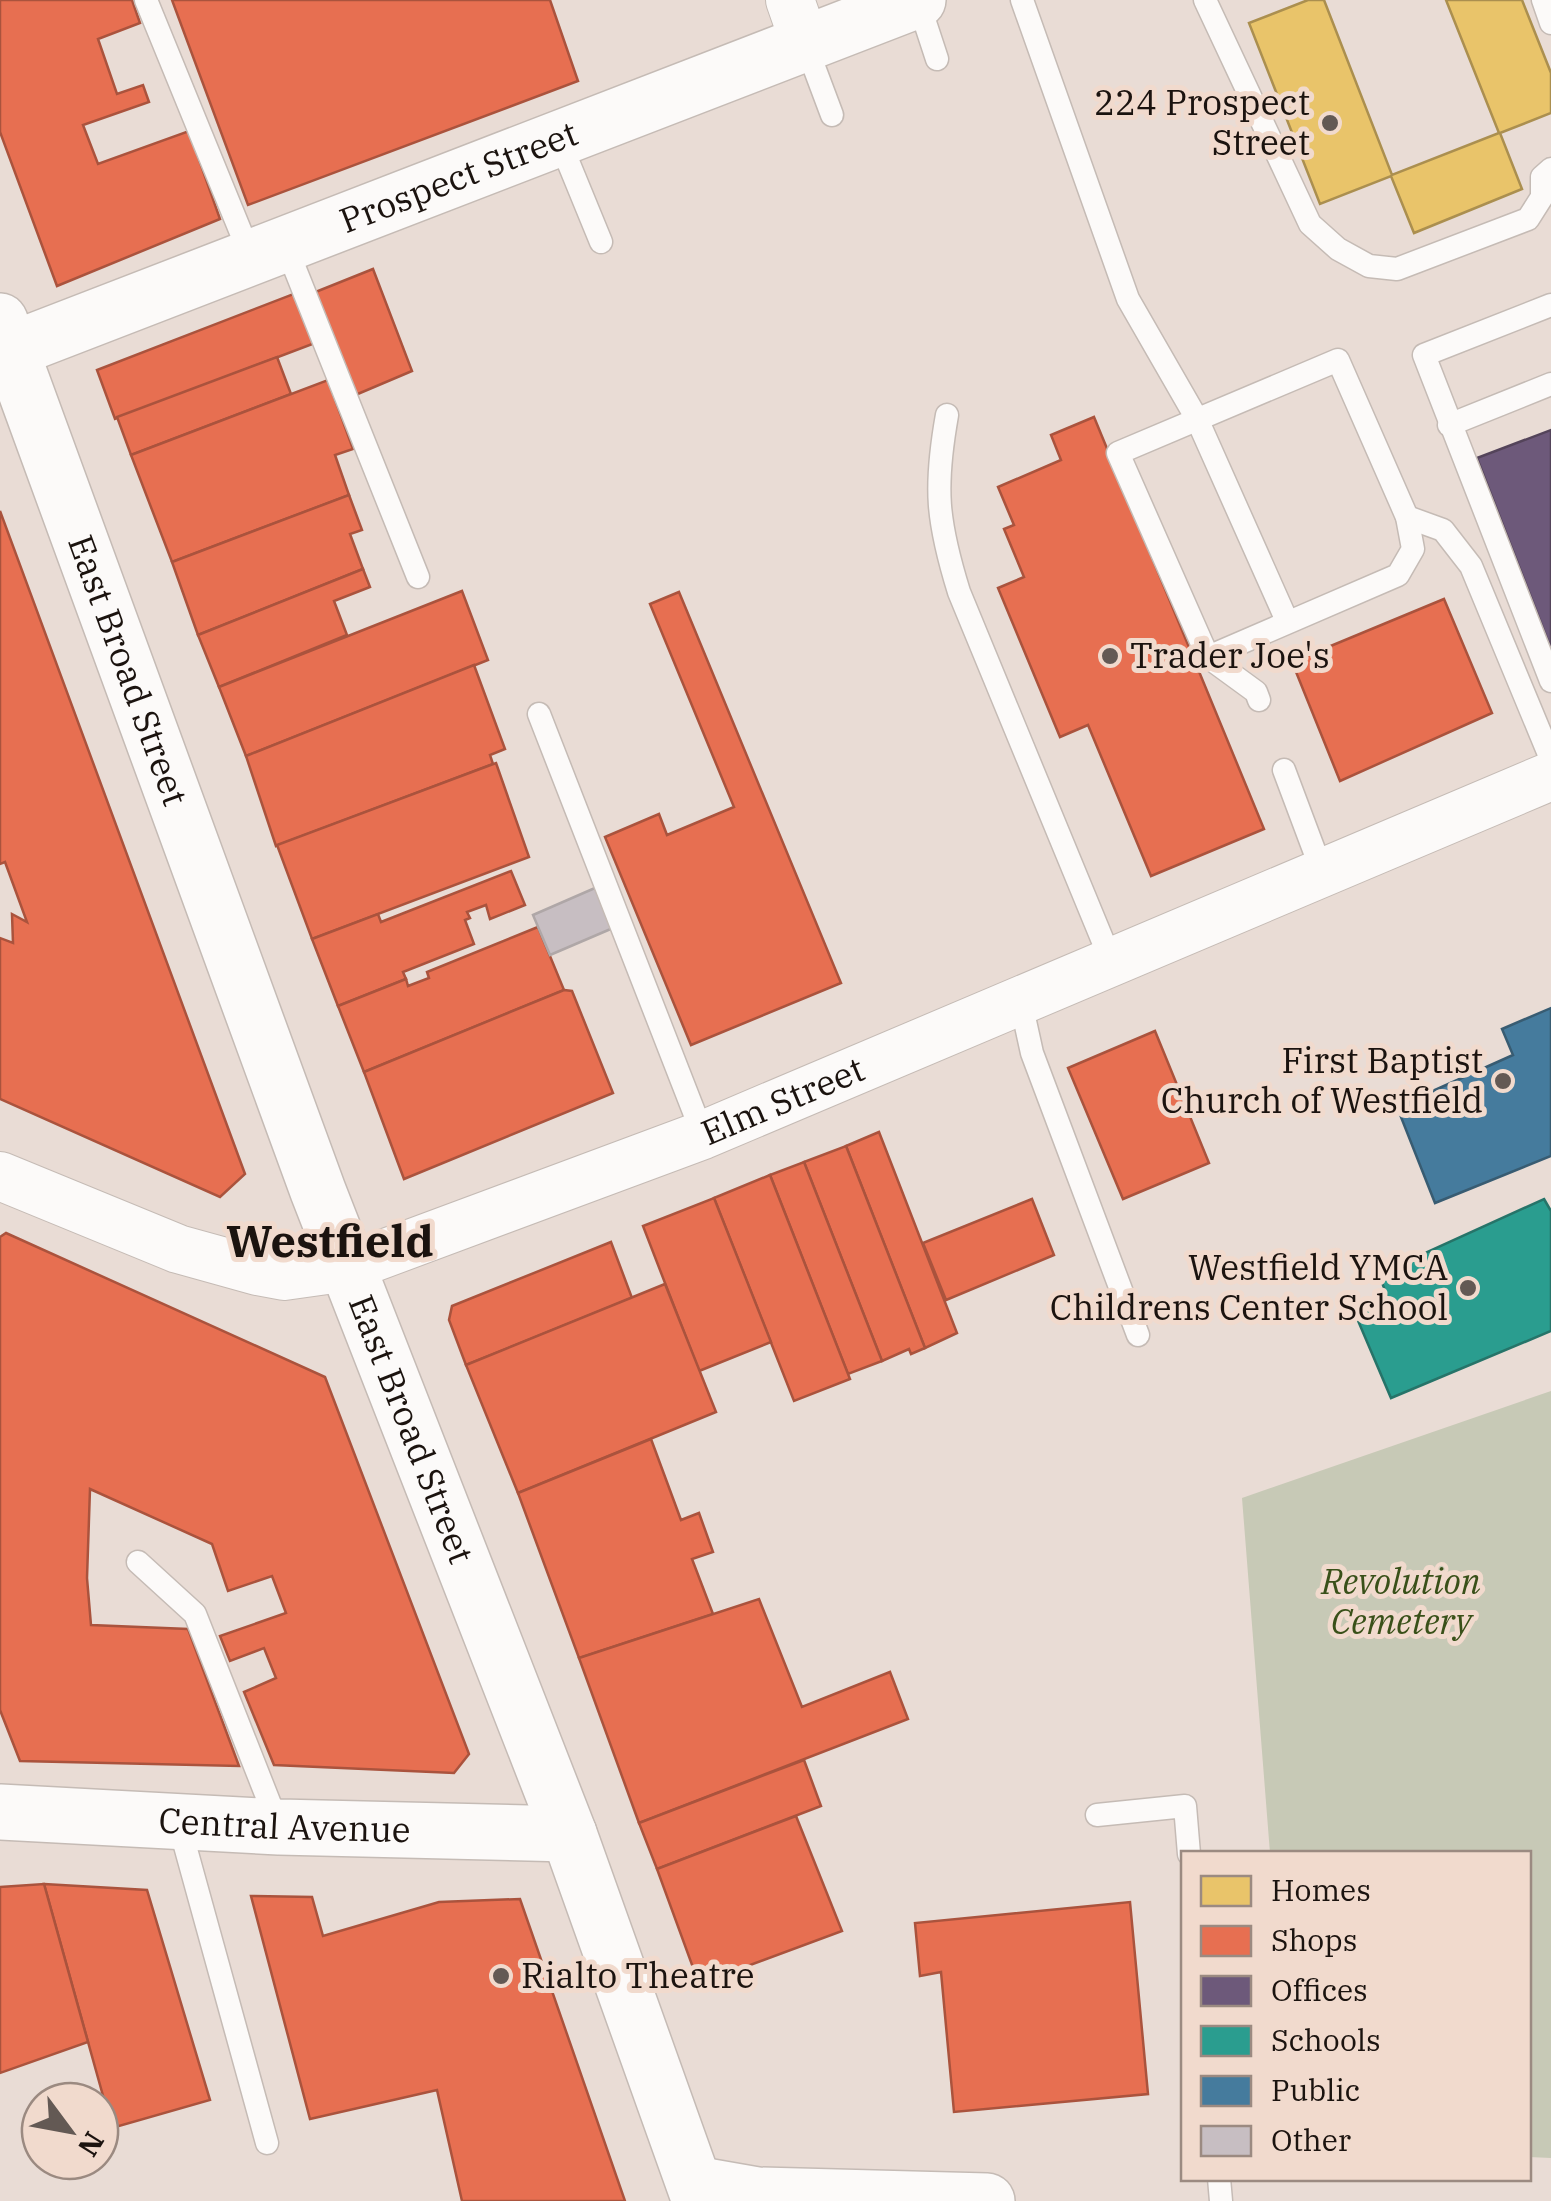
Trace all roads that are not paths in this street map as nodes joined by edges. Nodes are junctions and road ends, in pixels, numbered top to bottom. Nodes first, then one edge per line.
1 (146, 0) edge
2 (918, 0) edge
3 (1022, 0) edge
4 (1205, 0) edge
5 (1542, 0) edge
6 (797, 22) edge
7 (1551, 23) edge
8 (937, 59) dead end
9 (832, 115) dead end
10 (560, 142) junction
11 (1551, 168) edge
12 (601, 242) dead end
13 (268, 251) junction
14 (1551, 305) edge
15 (4, 341) edge
16 (1551, 384) edge
17 (946, 415) dead end
18 (1197, 419) junction
19 (1449, 425) junction
20 (1408, 517) junction
21 (418, 578) dead end
22 (1287, 621) junction
23 (1208, 656) junction
24 (1551, 681) edge
25 (1259, 700) dead end
26 (539, 714) dead end
27 (1551, 758) edge
28 (1284, 770) dead end
29 (1551, 776) edge
30 (1323, 874) junction
31 (1112, 963) junction
32 (1021, 1003) junction
33 (703, 1136) junction
34 (0, 1176) edge
35 (348, 1268) junction
36 (1138, 1335) dead end
37 (138, 1562) dead end
38 (0, 1812) edge
39 (1097, 1815) dead end
40 (178, 1820) junction
41 (280, 1827) junction
42 (570, 1834) junction
43 (1189, 1851) edge
44 (268, 2142) dead end
45 (697, 2192) edge
46 (987, 2201) edge

1 - 13 lane
2 - 6 street, Prospect Street
2 - 8 lane
3 - 18 lane
4 - 11 lane
5 - 7 lane
6 - 9 lane
6 - 10 street, Prospect Street
10 - 12 lane
10 - 13 street, Prospect Street
13 - 15 street, Prospect Street
13 - 21 lane
14 - 19 lane
15 - 35 street, East Broad Street
16 - 19 lane
17 - 31 lane
18 - 20 lane
18 - 22 lane
18 - 23 lane
19 - 24 lane
20 - 22 lane
20 - 27 lane
22 - 23 lane
23 - 25 lane
26 - 33 lane
28 - 30 lane
29 - 30 street, Elm Street
30 - 31 street, Elm Street
31 - 32 street, Elm Street
32 - 33 street, Elm Street
32 - 36 lane
33 - 35 street, Elm Street
34 - 35 street, Elm Street
35 - 42 street, East Broad Street
37 - 41 lane
38 - 40 street, Central Avenue
39 - 43 lane
40 - 41 street, Central Avenue
40 - 44 lane
41 - 42 street, Central Avenue
42 - 45 street, East Broad Street
45 - 46 street

